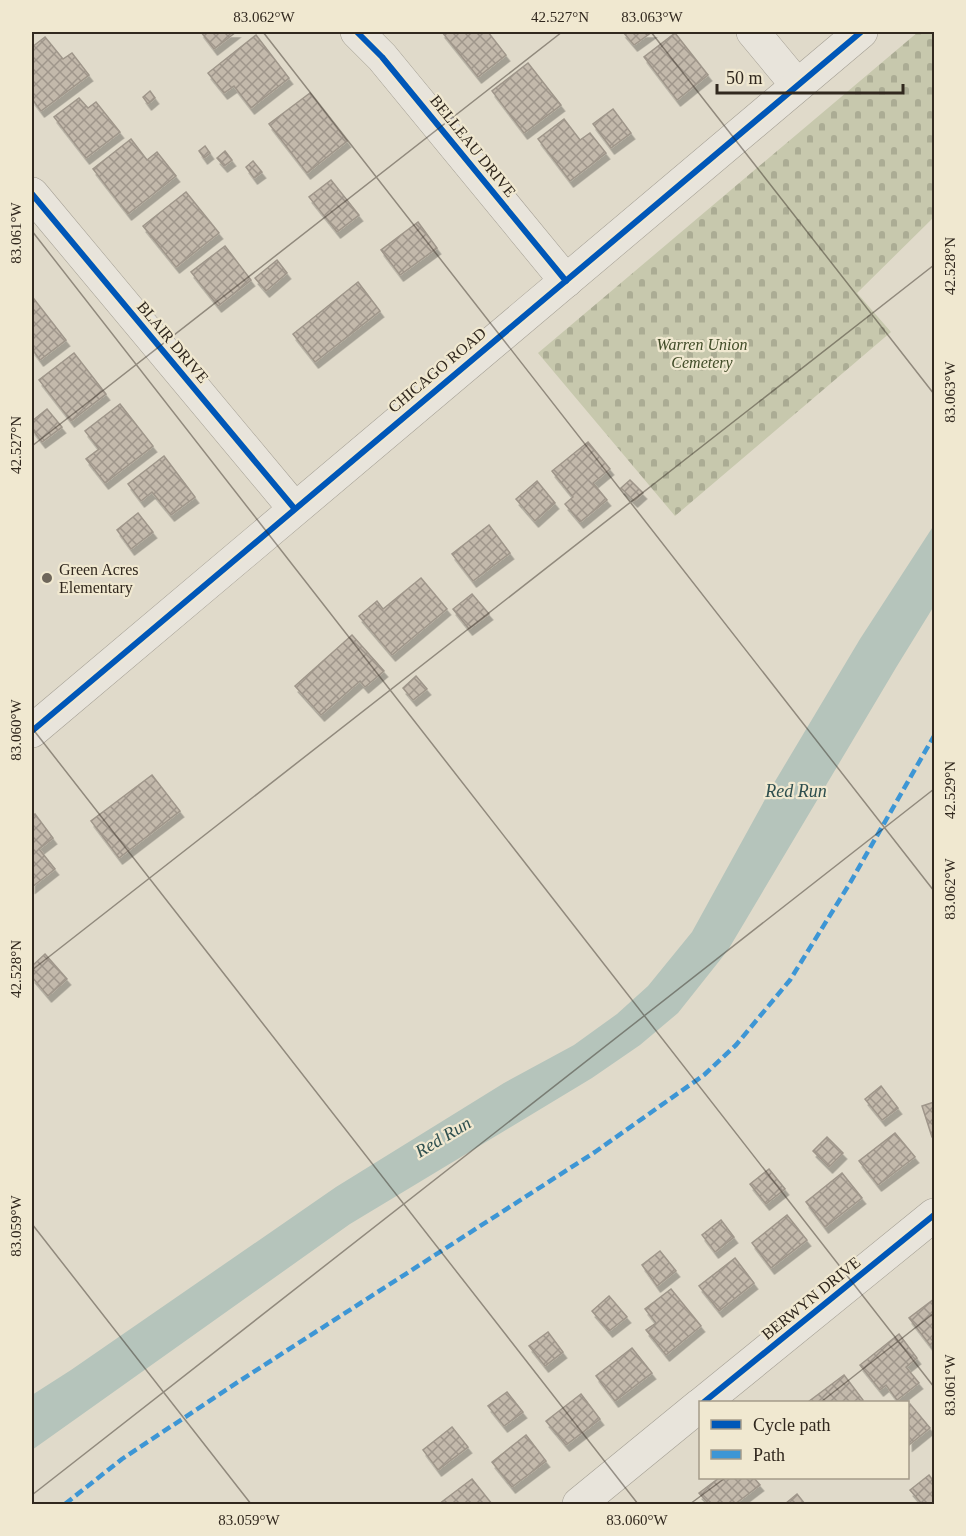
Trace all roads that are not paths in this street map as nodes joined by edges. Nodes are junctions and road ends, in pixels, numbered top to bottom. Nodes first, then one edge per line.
1 (357, 32) edge
2 (753, 32) edge
3 (861, 32) edge
4 (797, 85) junction
5 (32, 194) edge
6 (566, 281) junction
7 (294, 508) junction
8 (32, 730) edge
9 (934, 1215) edge
10 (706, 1401) edge
11 (699, 1406) edge
12 (579, 1504) edge

1 - 6 street, BELLEAU DRIVE
2 - 4 street
3 - 4 street, CHICAGO ROAD
4 - 6 street, CHICAGO ROAD
5 - 7 street, BLAIR DRIVE
6 - 7 street, CHICAGO ROAD
7 - 8 street, CHICAGO ROAD
9 - 10 street, BERWYN DRIVE
11 - 12 street, BERWYN DRIVE

